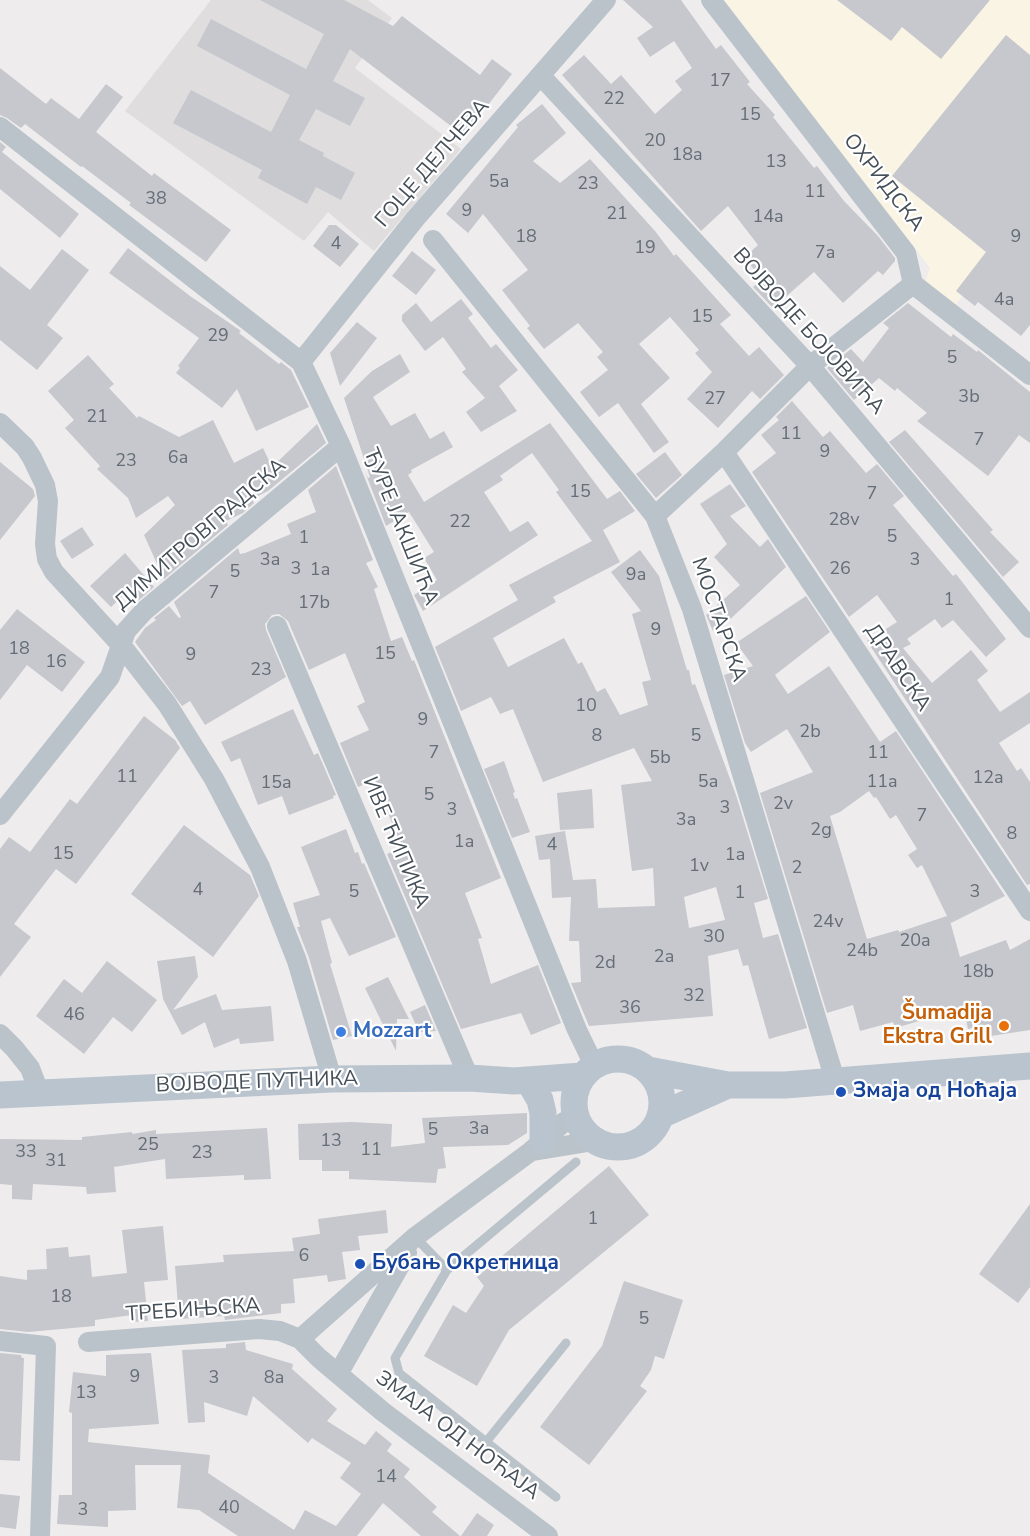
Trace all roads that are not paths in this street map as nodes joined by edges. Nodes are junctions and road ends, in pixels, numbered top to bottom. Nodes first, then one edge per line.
1 (606, 0) edge
2 (711, 0) edge
3 (541, 76) junction
4 (0, 127) edge
5 (433, 240) dead end
6 (913, 284) junction
7 (301, 362) junction
8 (810, 366) junction
9 (1030, 375) edge
10 (0, 423) edge
11 (341, 446) junction
12 (724, 452) junction
13 (655, 516) junction
14 (277, 626) dead end
15 (1030, 628) edge
16 (120, 645) junction
17 (0, 815) edge
18 (1030, 911) edge
19 (0, 1034) edge
20 (1030, 1066) edge
21 (648, 1070) junction
22 (588, 1071) junction
23 (469, 1078) junction
24 (332, 1079) junction
25 (835, 1080) junction
26 (523, 1084) junction
27 (728, 1085) junction
28 (39, 1092) junction
29 (0, 1095) edge
30 (574, 1109) junction
31 (661, 1115) junction
32 (594, 1141) junction
33 (537, 1146) junction
34 (576, 1161) dead end
35 (415, 1238) junction
36 (447, 1270) junction
37 (300, 1339) junction
38 (0, 1341) edge
39 (88, 1342) dead end
40 (566, 1342) dead end
41 (338, 1374) junction
42 (486, 1442) junction
43 (556, 1497) dead end
44 (40, 1536) edge
45 (548, 1536) edge

1 - 3 street, ГОЦЕ ДЕЛЧЕВА
2 - 6 street, ОХРИДСКА
3 - 7 street, ГОЦЕ ДЕЛЧЕВА
3 - 8 street, ВОЈВОДЕ БОЈОВИЋА
4 - 7 street, ЂУРЕ ЈАКШИЋА
5 - 13 street, МОСТАРСКА
6 - 8 street
6 - 9 street
7 - 11 street, ЂУРЕ ЈАКШИЋА
8 - 12 street
8 - 15 street, ВОЈВОДЕ БОЈОВИЋА
10 - 16 street
11 - 16 street, ДИМИТРОВГРАДСКА
11 - 22 street, ЂУРЕ ЈАКШИЋА
12 - 13 street
12 - 18 street, ДРАВСКА
13 - 25 street, МОСТАРСКА
14 - 23 street, ИВЕ ЋИПИКА
16 - 17 street, ДИМИТРОВГРАДСКА
16 - 24 street
19 - 28 street
20 - 25 street, ВОЈВОДЕ ПУТНИКА
21 - 22 street, ВОЈВОДЕ ПУТНИКА
21 - 27 street, ВОЈВОДЕ ПУТНИКА
21 - 31 street
22 - 26 street, ВОЈВОДЕ ПУТНИКА
22 - 30 street
23 - 24 street, ВОЈВОДЕ ПУТНИКА
23 - 26 street, ВОЈВОДЕ ПУТНИКА
24 - 28 street, ВОЈВОДЕ ПУТНИКА
25 - 27 street, ВОЈВОДЕ ПУТНИКА
26 - 30 street, ВОЈВОДЕ ПУТНИКА
26 - 33 street
27 - 31 street, ВОЈВОДЕ ПУТНИКА
28 - 29 street, ВОЈВОДЕ ПУТНИКА
30 - 32 street
30 - 33 street
31 - 32 street
32 - 33 street
33 - 35 street
34 - 36 lane
35 - 36 lane
35 - 37 street
35 - 41 street
36 - 42 lane
37 - 39 street, ТРЕБИЊСКА
37 - 41 street, ЗМАЈА ОД НОЋАЈА
38 - 44 street
40 - 42 lane
41 - 45 street, ЗМАЈА ОД НОЋАЈА
42 - 43 lane

